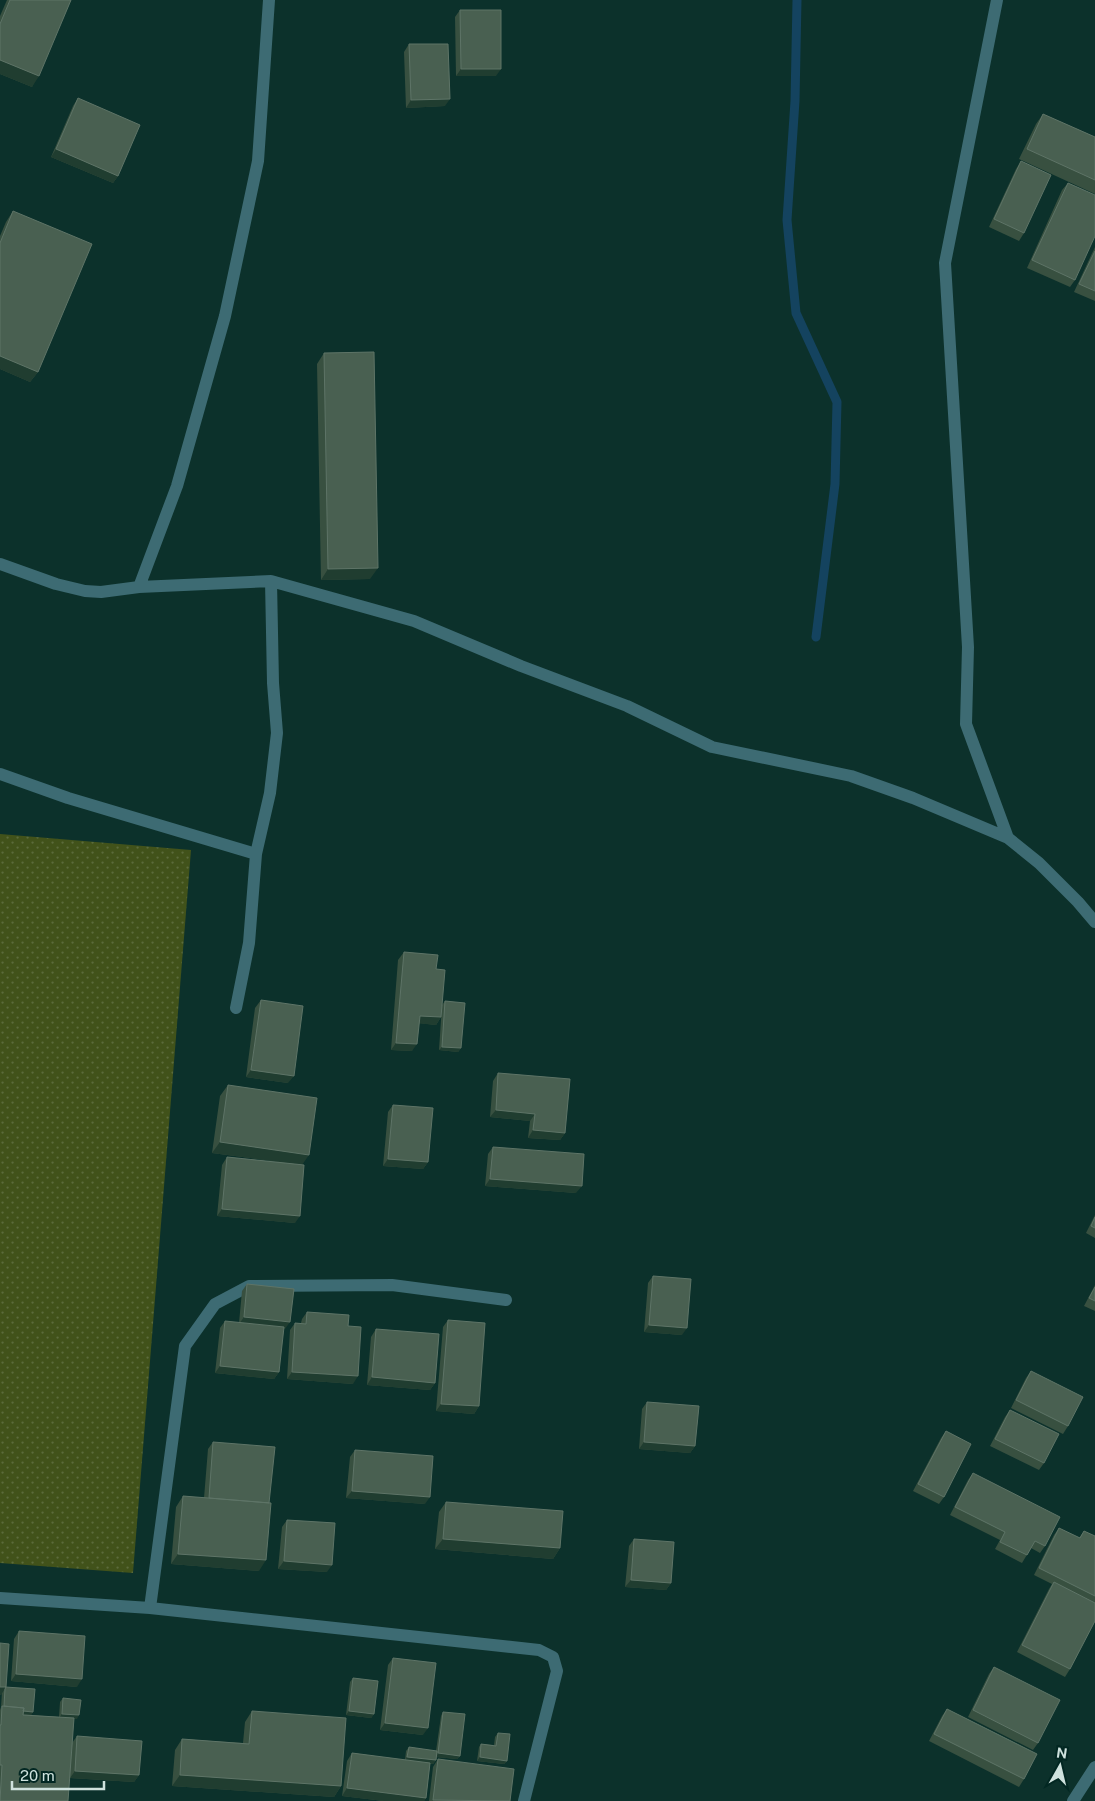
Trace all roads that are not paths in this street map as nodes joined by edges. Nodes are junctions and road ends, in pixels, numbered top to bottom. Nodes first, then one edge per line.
1 (269, 0) edge
2 (998, 0) edge
3 (0, 564) edge
4 (271, 581) junction
5 (139, 587) junction
6 (0, 774) edge
7 (1008, 838) junction
8 (256, 854) junction
9 (1095, 922) edge
10 (236, 1008) dead end
11 (506, 1300) dead end
12 (0, 1598) edge
13 (150, 1608) junction
14 (1095, 1767) edge
15 (524, 1801) edge
16 (1073, 1801) edge

1 - 5 street
2 - 7 street
3 - 5 street
4 - 5 street
4 - 7 street
4 - 8 street
6 - 8 street
7 - 9 street
8 - 10 street
11 - 13 street
12 - 13 street
13 - 15 street
14 - 16 street

